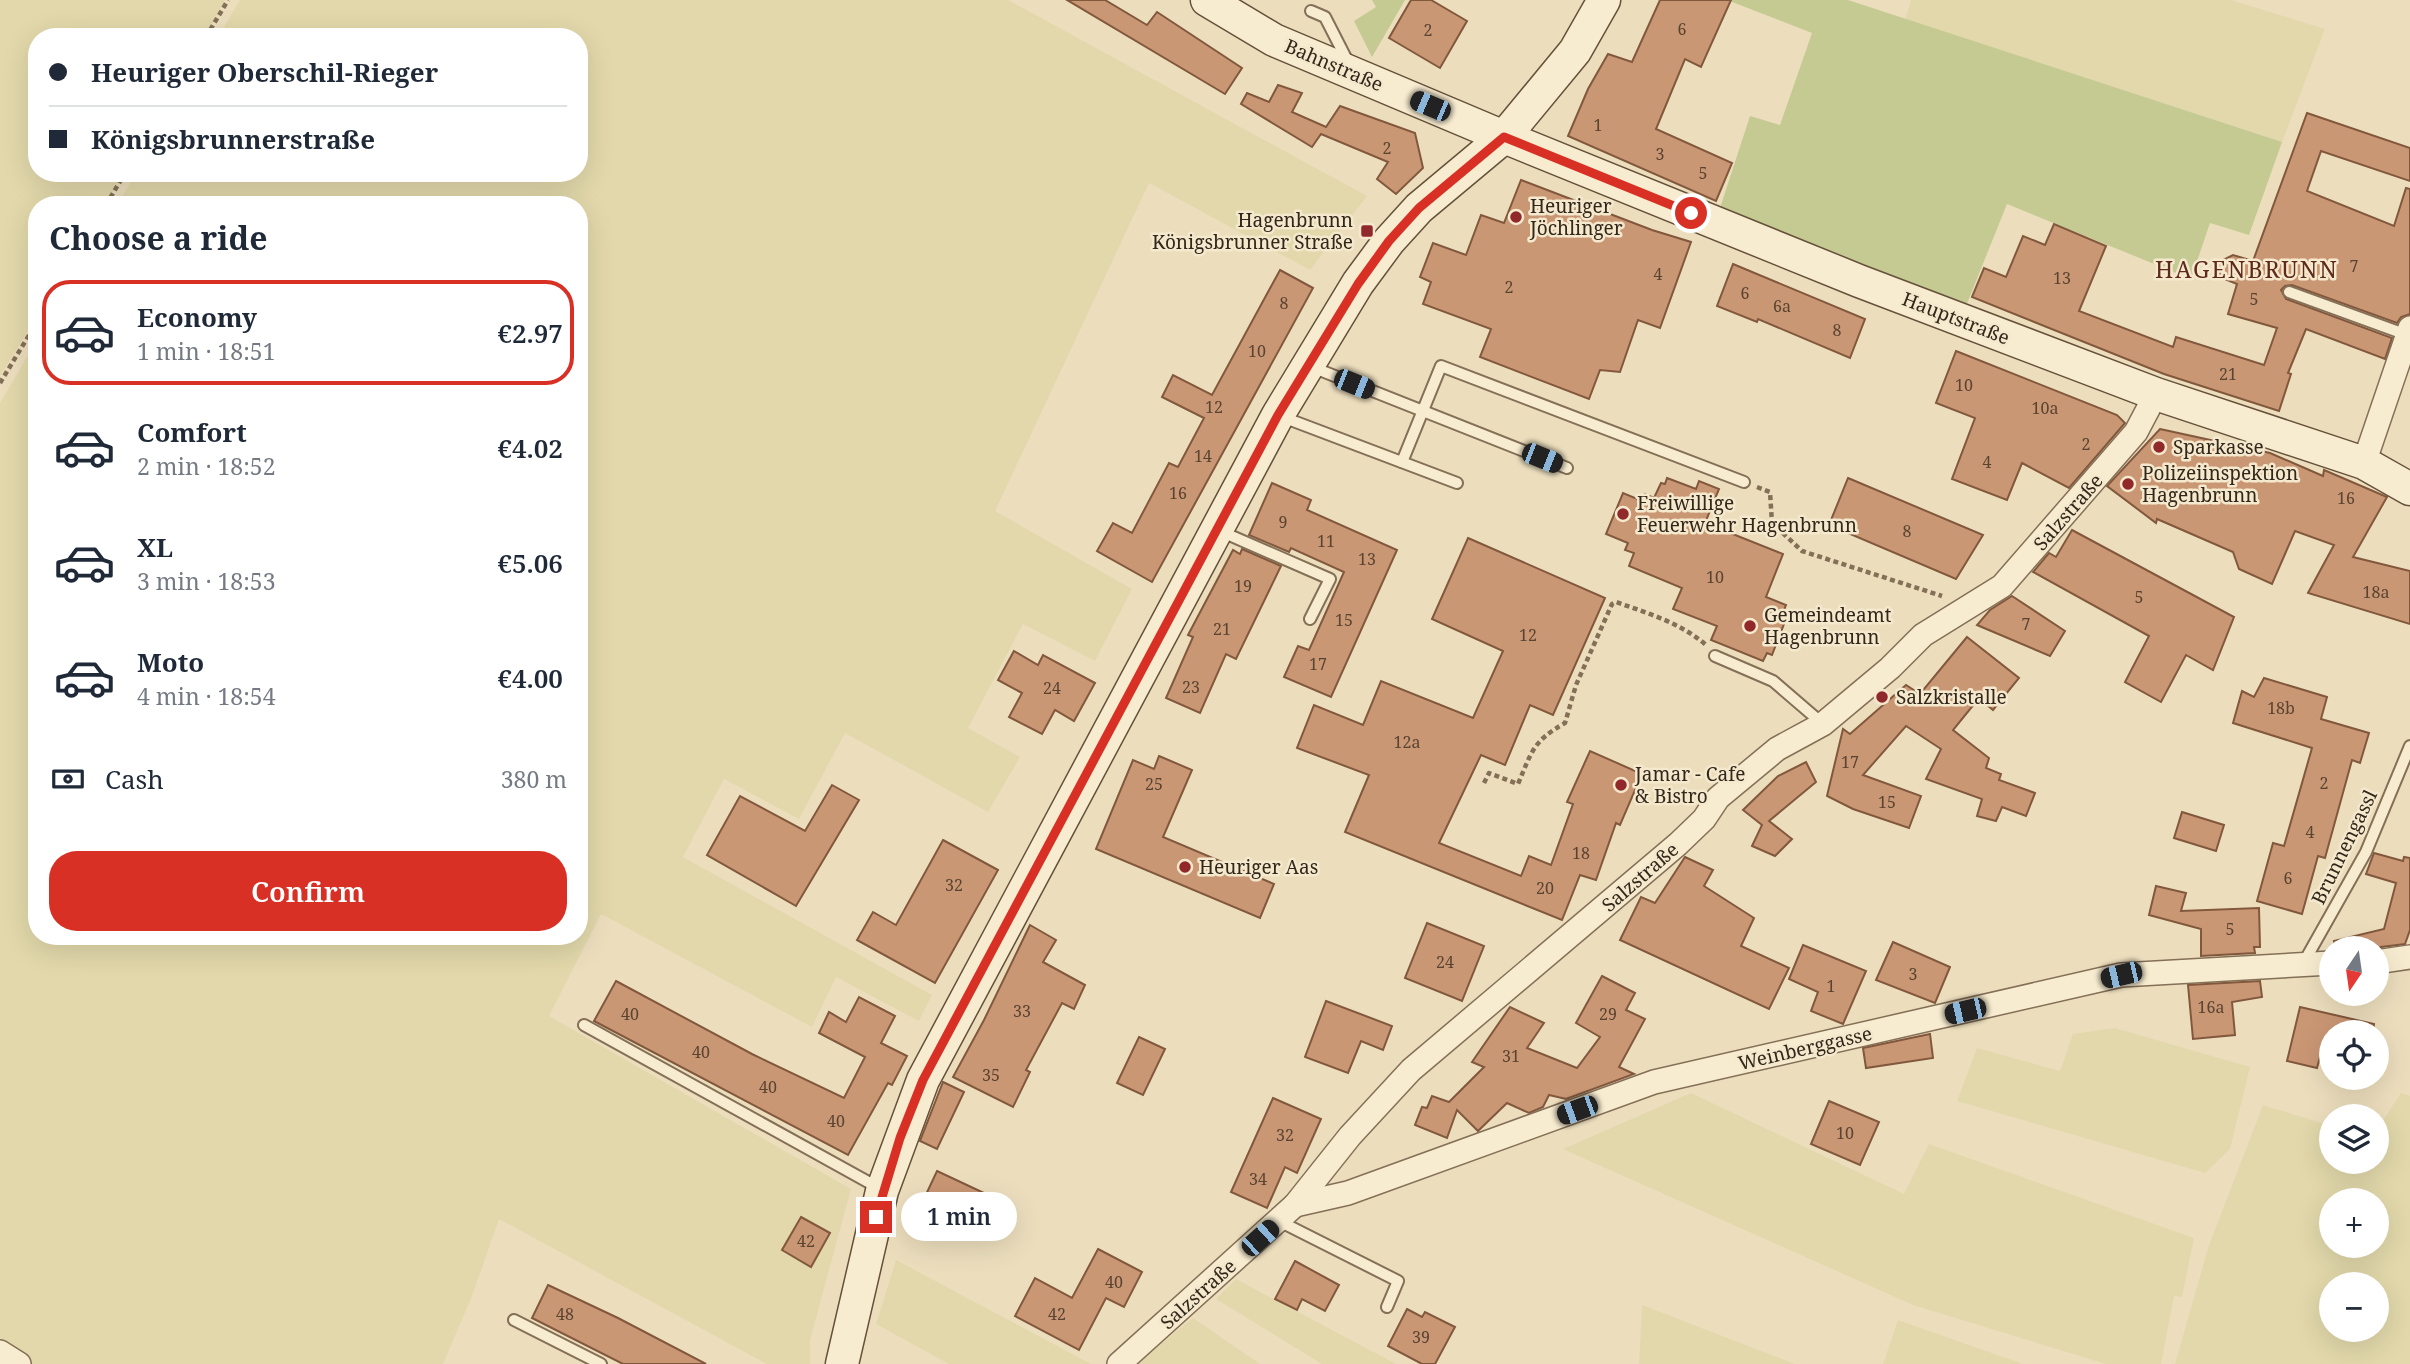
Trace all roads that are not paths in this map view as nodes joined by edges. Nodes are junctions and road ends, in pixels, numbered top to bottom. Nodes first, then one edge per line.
1 (1207, 0) edge
2 (1604, 0) edge
3 (1311, 11) dead end
4 (1354, 74) junction
5 (1504, 137) junction
6 (2289, 292) dead end
7 (2409, 332) edge
8 (1308, 366) junction
9 (2156, 394) junction
10 (1422, 411) junction
11 (1278, 415) junction
12 (1402, 462) junction
13 (2364, 463) junction
14 (1567, 468) dead end
15 (1744, 482) dead end
16 (1457, 483) dead end
17 (2410, 489) edge
18 (1217, 530) junction
19 (1310, 620) dead end
20 (1716, 656) road end
21 (1823, 724) junction
22 (2410, 746) edge
23 (2410, 957) edge
24 (2389, 960) edge
25 (2304, 962) junction
26 (2319, 963) edge
27 (584, 1025) dead end
28 (882, 1191) junction
29 (1287, 1213) junction
30 (1387, 1307) dead end
31 (514, 1320) dead end
32 (0, 1352) edge
33 (19, 1364) edge
34 (601, 1364) edge
35 (842, 1364) edge
36 (1119, 1364) edge

1 - 4 street, Bahnstraße
2 - 5 street
3 - 4 lane
4 - 5 street, Bahnstraße
5 - 8 street
5 - 9 street, Hauptstraße
6 - 7 lane
7 - 13 street
8 - 10 lane
8 - 11 street
9 - 13 street, Hauptstraße
9 - 21 street, Salzstraße
10 - 12 lane
10 - 14 lane
10 - 15 lane
11 - 12 lane
11 - 18 street
12 - 16 lane
13 - 17 street, Hauptstraße
18 - 19 lane
18 - 28 street
20 - 21 lane
21 - 29 street, Salzstraße
22 - 25 lane, Brunnengassl
23 - 24 street
25 - 26 street, Weinberggasse
25 - 29 street, Weinberggasse
27 - 28 lane
28 - 35 street
29 - 30 lane
29 - 36 street, Salzstraße
31 - 34 lane
32 - 33 street

